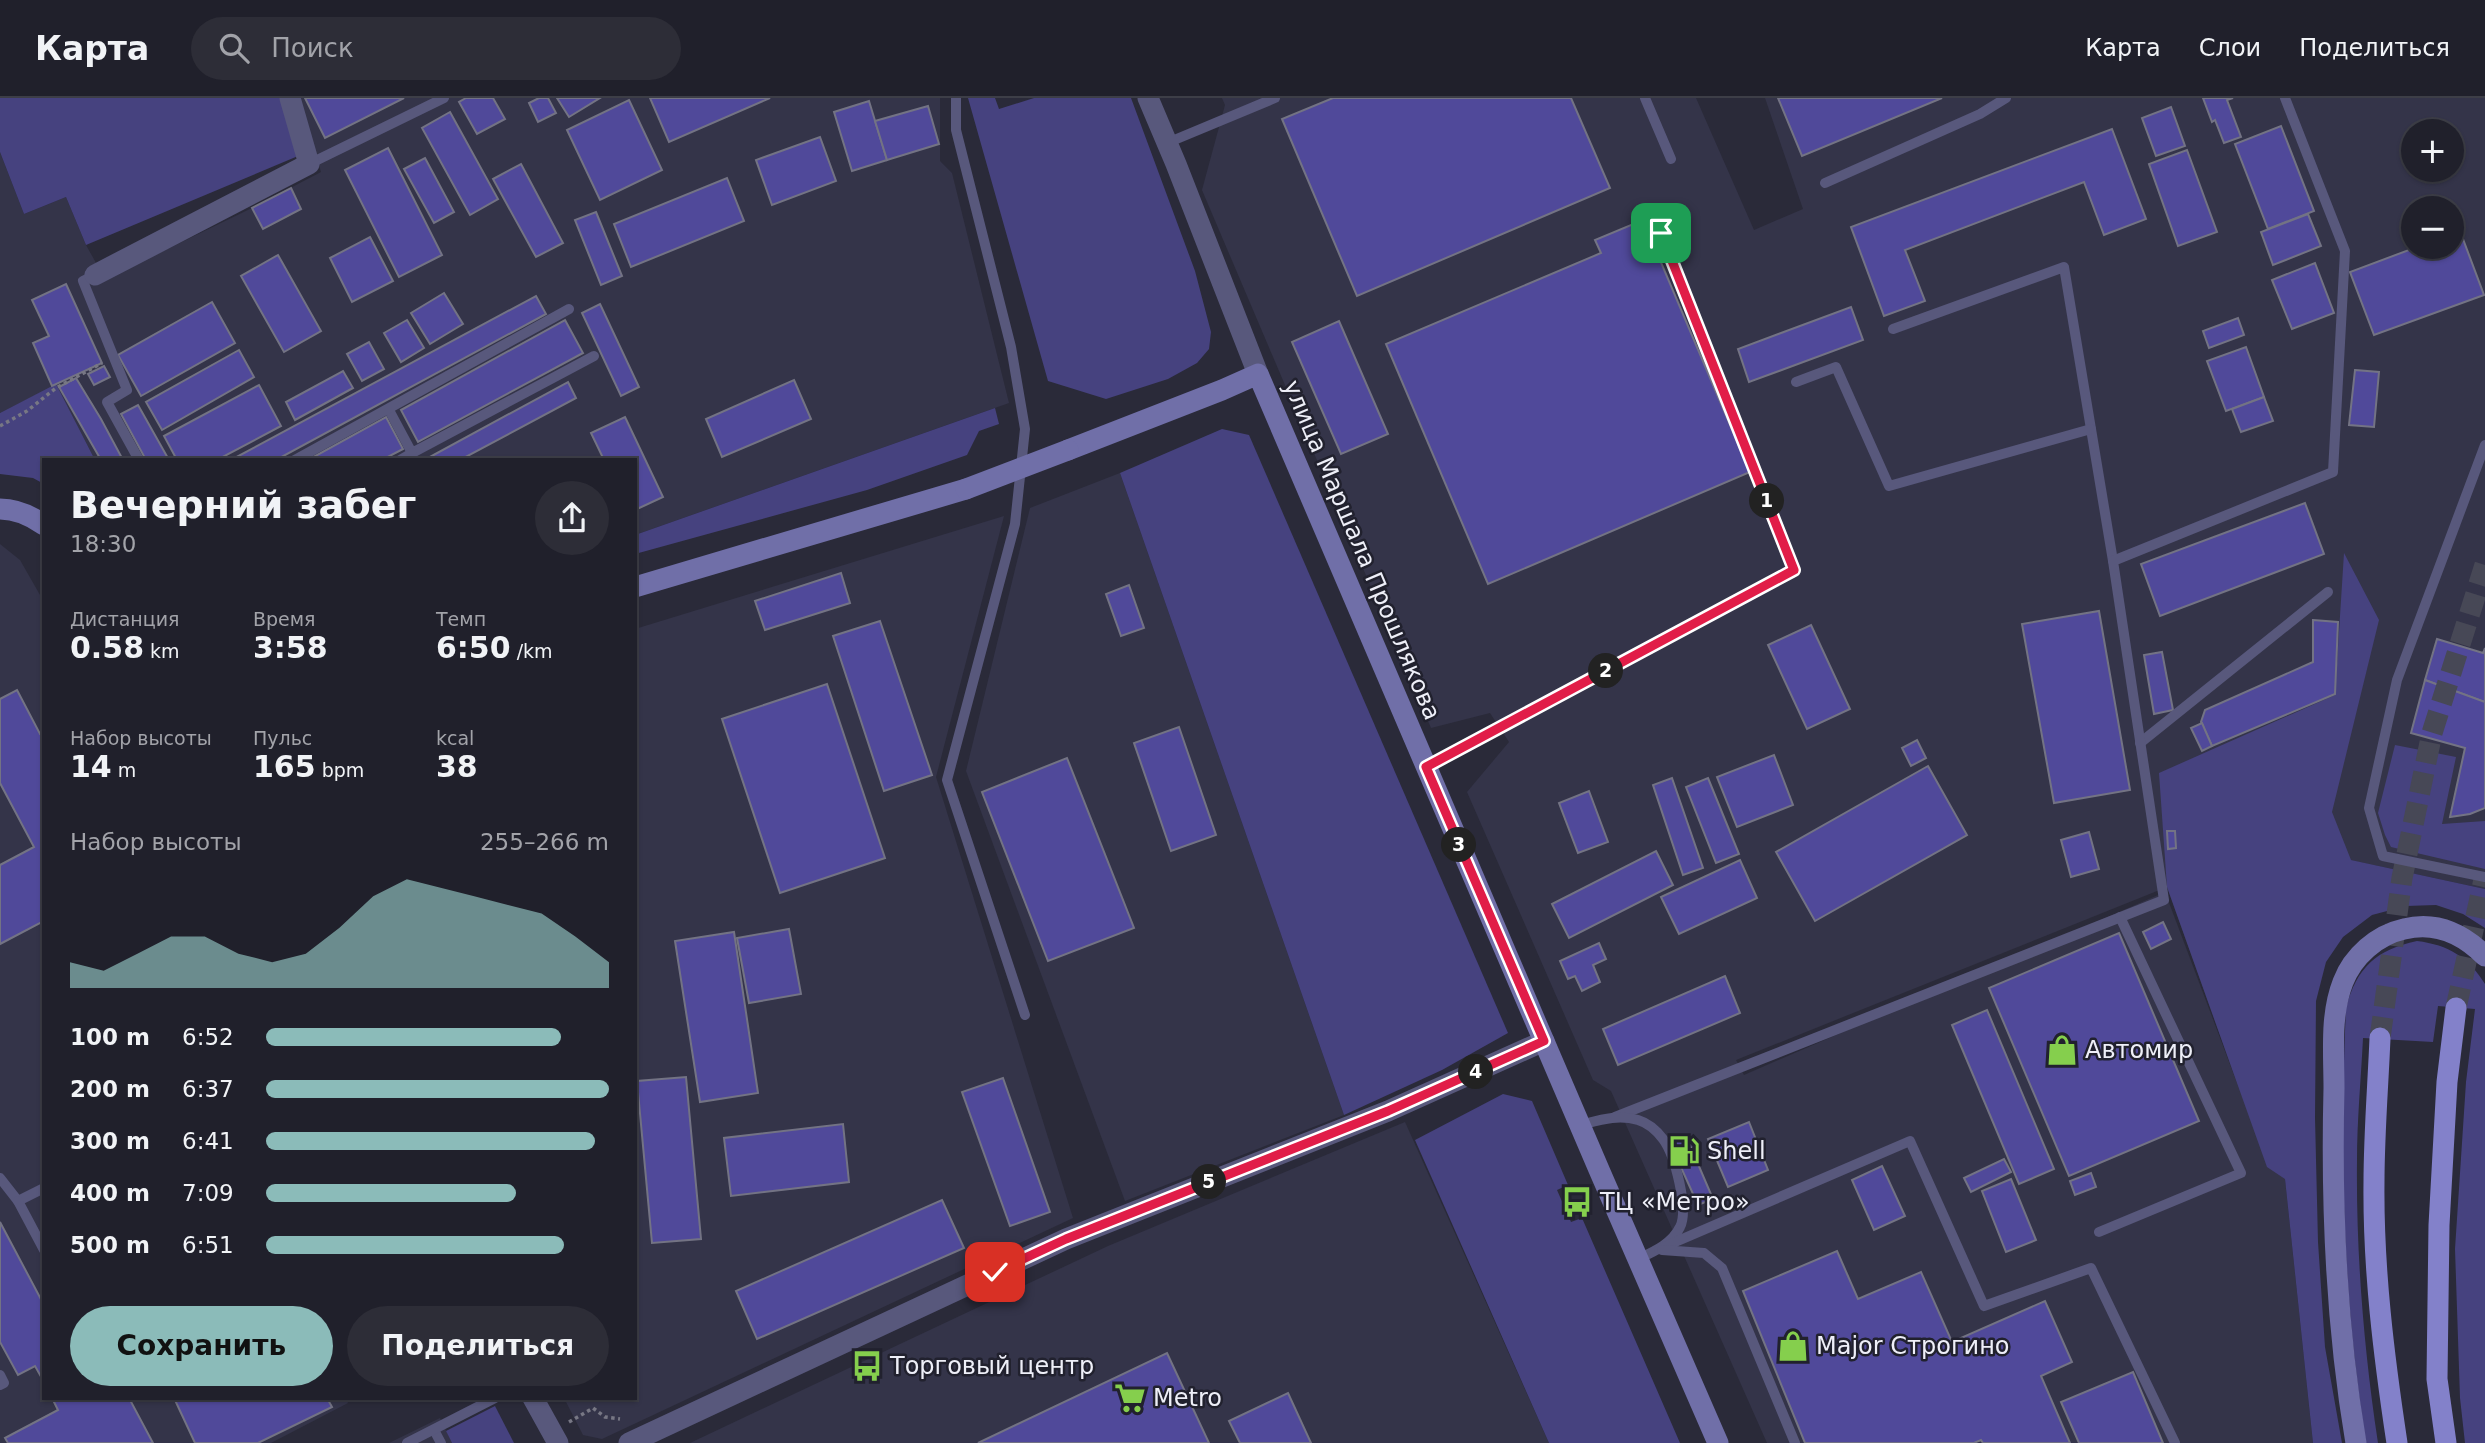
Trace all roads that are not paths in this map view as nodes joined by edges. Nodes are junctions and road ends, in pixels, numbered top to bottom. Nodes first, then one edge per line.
1 (290, 98) edge
2 (444, 98) edge
3 (956, 98) edge
4 (1147, 98) edge
5 (1275, 98) edge
6 (1645, 98) edge
7 (2006, 98) edge
8 (2285, 98) edge
9 (1167, 143) junction
10 (1671, 159) dead end
11 (309, 164) junction
12 (1825, 183) dead end
13 (1661, 233) dead end
14 (95, 275) joint
15 (569, 309) dead end
16 (1893, 329) dead end
17 (594, 356) dead end
18 (1258, 374) junction
19 (1796, 382) dead end
20 (389, 410) junction
21 (2091, 429) junction
22 (2485, 445) edge
23 (412, 453) junction
24 (138, 458) edge
25 (299, 458) edge
26 (403, 458) edge
27 (0, 509) edge
28 (42, 525) edge
29 (2113, 561) junction
30 (637, 586) edge
31 (2328, 592) dead end
32 (2140, 743) junction
33 (1426, 767) junction
34 (2485, 877) edge
35 (2120, 917) junction
36 (2485, 956) edge
37 (2456, 1008) tunnel mouth
38 (1025, 1015) dead end
39 (2380, 1038) tunnel mouth
40 (1544, 1041) junction
41 (1615, 1116) junction
42 (1580, 1125) junction
43 (0, 1178) edge
44 (42, 1189) edge
45 (18, 1201) junction
46 (2099, 1232) dead end
47 (42, 1246) edge
48 (1660, 1249) junction
49 (1637, 1259) junction
50 (0, 1375) edge
51 (0, 1385) edge
52 (491, 1400) edge
53 (534, 1400) edge
54 (434, 1430) junction
55 (555, 1437) edge
56 (407, 1443) edge
57 (441, 1443) edge
58 (629, 1443) edge
59 (1718, 1443) edge
60 (1795, 1443) edge
61 (2175, 1443) edge
62 (2356, 1443) edge
63 (2397, 1443) edge
64 (2446, 1443) edge

1 - 11 street
2 - 11 lane
3 - 38 lane
4 - 9 street, улица Маршала Прошлякова
5 - 9 lane
6 - 10 lane
7 - 12 lane
8 - 29 lane
9 - 18 street, улица Маршала Прошлякова
11 - 14 street
13 - 33 lane
14 - 24 lane
15 - 20 lane
16 - 21 lane
17 - 23 lane
18 - 30 main road, bridge
18 - 33 main road, улица Маршала Прошлякова
19 - 21 lane
20 - 23 lane
20 - 25 lane
21 - 29 lane
22 - 34 lane
23 - 26 lane
27 - 28 main road
29 - 32 lane
31 - 32 lane
32 - 35 lane
33 - 40 main road, улица Маршала Прошлякова
35 - 41 lane
35 - 46 lane
36 - 62 main road
37 - 64 main road
39 - 63 main road
40 - 42 main road, улица Маршала Прошлякова
40 - 58 street
41 - 42 lane
41 - 48 lane
42 - 49 main road, улица Маршала Прошлякова
43 - 45 lane
44 - 45 lane
45 - 47 lane
48 - 49 lane
48 - 60 lane
48 - 61 lane
49 - 59 main road, улица Маршала Прошлякова
50 - 51 lane
52 - 54 lane
53 - 55 street
54 - 56 lane
54 - 57 lane

